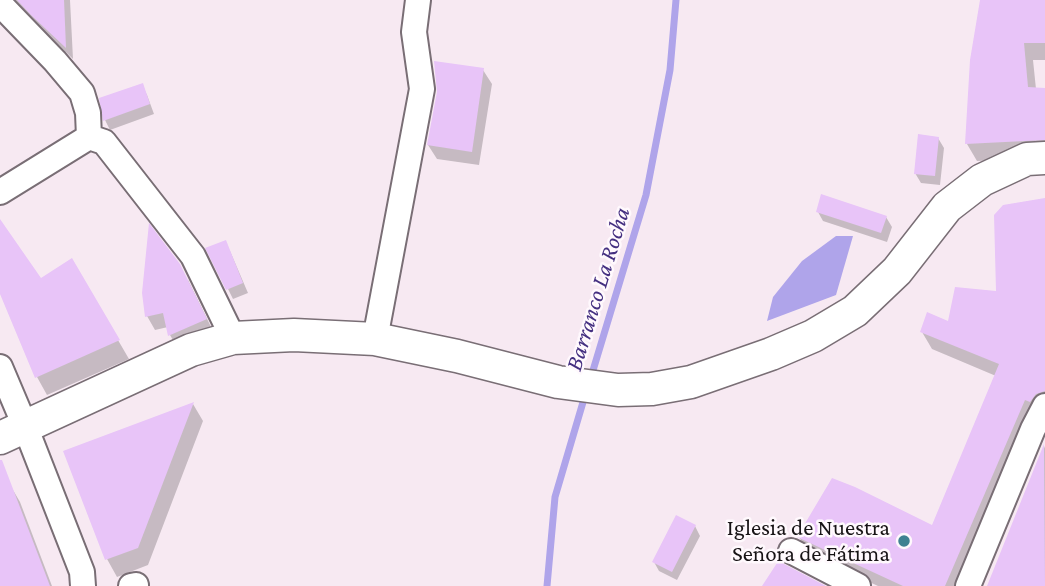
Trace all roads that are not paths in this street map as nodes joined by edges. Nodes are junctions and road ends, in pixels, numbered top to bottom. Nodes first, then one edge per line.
1 (418, 0) edge
2 (0, 4) edge
3 (89, 138) junction
4 (1045, 158) edge
5 (0, 192) edge
6 (233, 338) junction
7 (375, 339) junction
8 (0, 367) edge
9 (1045, 406) edge
10 (12, 432) edge
11 (791, 551) dead end
12 (83, 586) edge
13 (858, 586) edge
14 (968, 586) edge

1 - 7 street
2 - 3 street
3 - 5 street
3 - 6 street
4 - 7 street
6 - 7 street
6 - 10 street
8 - 10 street
9 - 14 street
10 - 12 street
11 - 13 street

